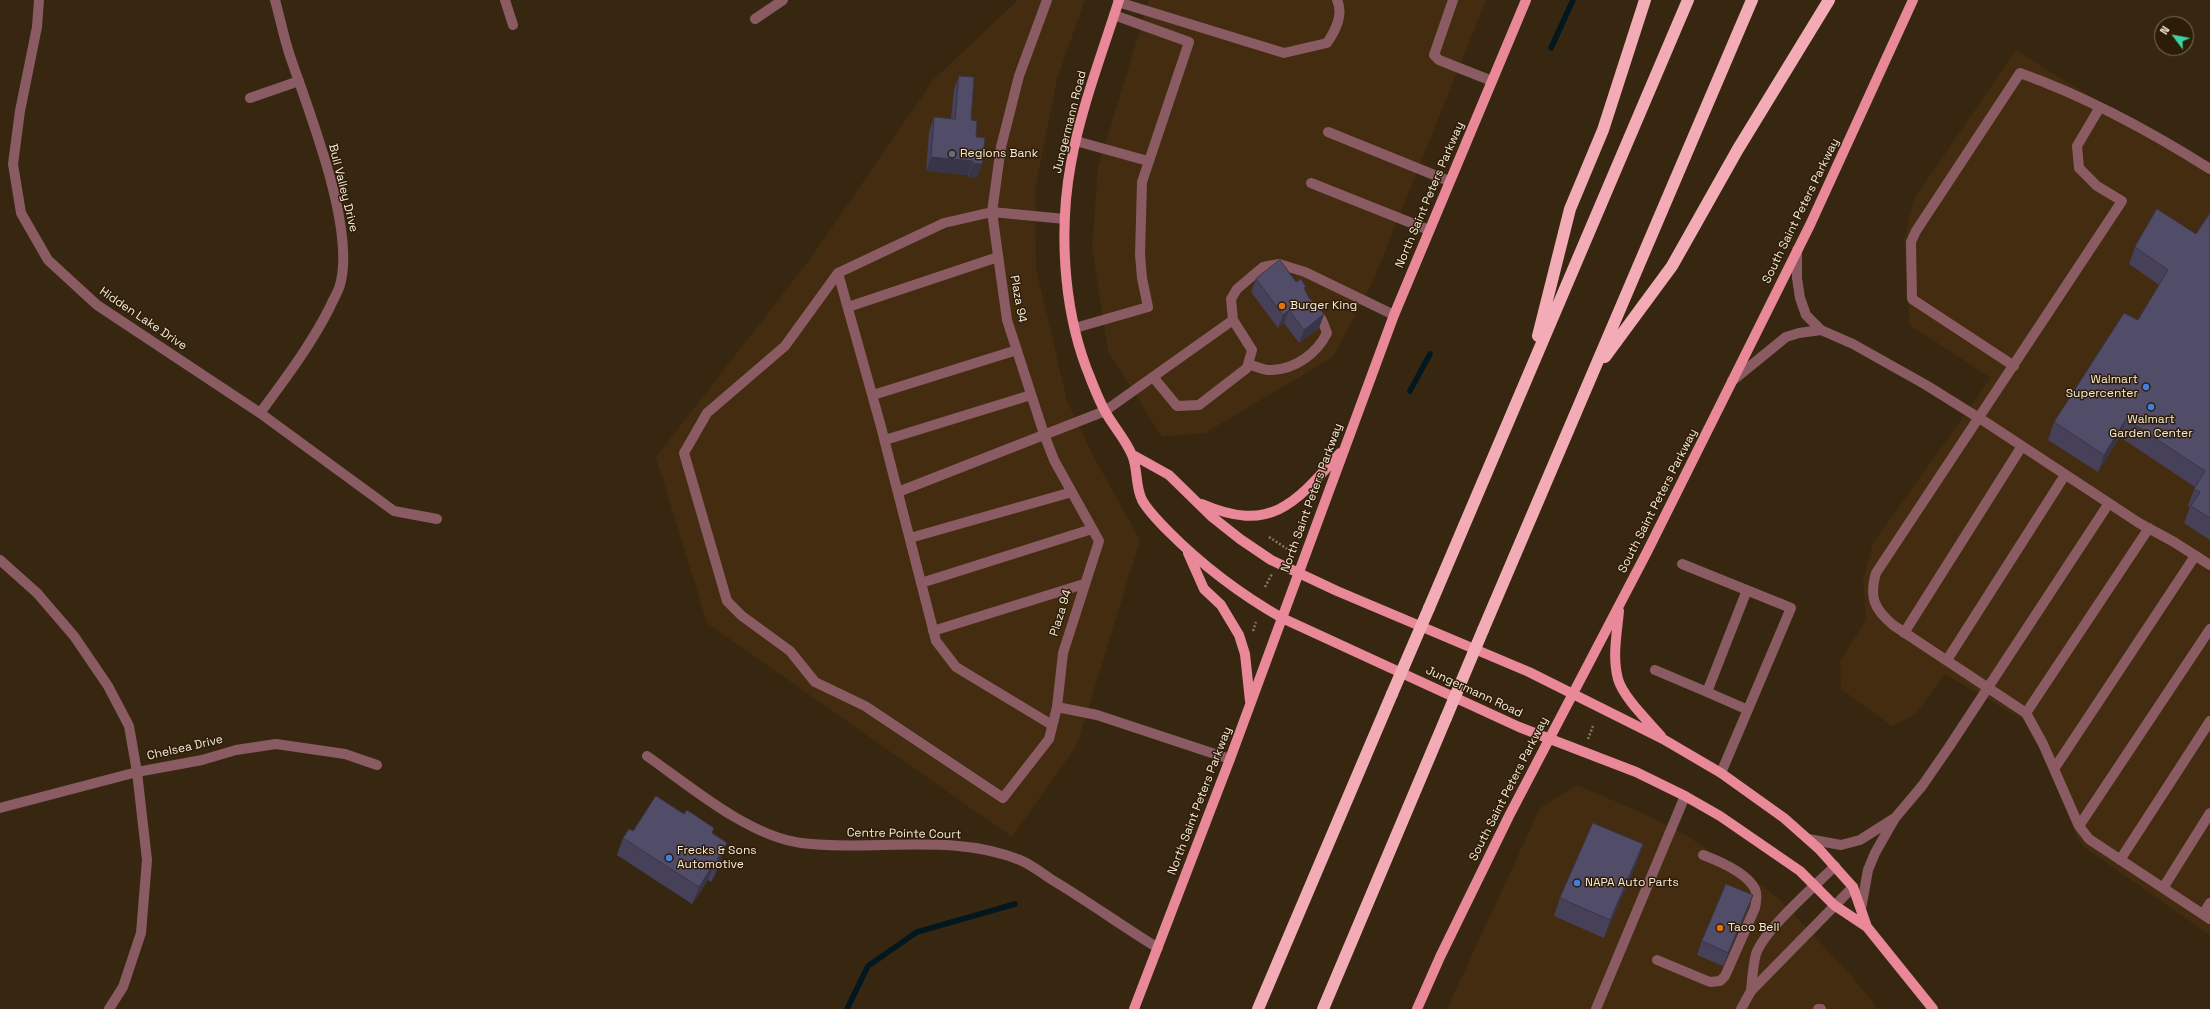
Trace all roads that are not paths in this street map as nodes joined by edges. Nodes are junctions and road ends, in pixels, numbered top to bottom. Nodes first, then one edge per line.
1 (39, 0) edge
2 (275, 0) edge
3 (505, 0) edge
4 (783, 0) edge
5 (1047, 0) edge
6 (1337, 0) edge
7 (1453, 0) edge
8 (1526, 0) edge
9 (1645, 0) edge
10 (1688, 0) edge
11 (1752, 0) edge
12 (1829, 0) edge
13 (1913, 0) edge
14 (1119, 1) edge
15 (1114, 15) junction
16 (755, 19) dead end
17 (513, 25) dead end
18 (299, 80) junction
19 (1492, 81) junction
20 (250, 98) dead end
21 (2100, 107) junction
22 (1328, 132) dead end
23 (1076, 141) junction
24 (1148, 161) junction
25 (2210, 169) edge
26 (1449, 181) junction
27 (1311, 183) dead end
28 (992, 212) junction
29 (1065, 219) junction
30 (1429, 230) junction
31 (1797, 250) junction
32 (998, 257) junction
33 (1283, 266) junction
34 (838, 273) junction
35 (1292, 278) edge
36 (1309, 302) edge
37 (848, 306) junction
38 (1394, 315) junction
39 (1233, 320) junction
40 (1075, 328) junction
41 (1821, 330) junction
42 (1017, 350) junction
43 (1248, 364) junction
44 (2014, 366) junction
45 (1528, 374) junction
46 (1593, 374) junction
47 (1153, 377) junction
48 (1732, 381) junction
49 (872, 395) junction
50 (1032, 395) junction
51 (1105, 411) junction
52 (260, 413) junction
53 (1979, 418) junction
54 (1044, 434) junction
55 (885, 440) junction
56 (2022, 446) junction
57 (1344, 448) junction
58 (1133, 455) junction
59 (2065, 475) junction
60 (898, 492) junction
61 (1072, 492) junction
62 (1195, 501) junction
63 (2109, 503) junction
64 (437, 519) dead end
65 (1092, 528) junction
66 (2149, 528) junction
67 (910, 538) junction
68 (1187, 550) junction
69 (2195, 556) junction
70 (0, 560) edge
71 (1682, 564) dead end
72 (2210, 565) edge
73 (1298, 572) junction
74 (921, 583) junction
75 (1084, 584) junction
76 (1747, 590) junction
77 (1620, 604) junction
78 (1282, 618) junction
79 (2210, 629) edge
80 (934, 631) junction
81 (1904, 632) junction
82 (1946, 660) junction
83 (1655, 670) dead end
84 (1988, 687) junction
85 (1708, 692) junction
86 (1573, 694) junction
87 (1250, 704) junction
88 (1057, 707) junction
89 (1748, 710) junction
90 (2026, 713) junction
91 (2210, 720) edge
92 (1052, 725) junction
93 (1549, 739) junction
94 (1663, 739) junction
95 (647, 756) dead end
96 (1230, 759) junction
97 (377, 765) dead end
98 (2054, 769) junction
99 (137, 772) junction
100 (1720, 773) junction
101 (1685, 796) junction
102 (0, 808) edge
103 (2210, 814) edge
104 (1895, 818) junction
105 (2079, 826) junction
106 (1808, 839) junction
107 (1703, 855) dead end
108 (2120, 860) junction
109 (1835, 866) junction
110 (1815, 886) junction
111 (1853, 887) junction
112 (2163, 888) junction
113 (2210, 902) edge
114 (1834, 906) junction
115 (1861, 909) junction
116 (2206, 916) edge
117 (1867, 927) junction
118 (1158, 948) junction
119 (1657, 960) dead end
120 (1751, 991) junction
121 (109, 1009) edge
122 (1134, 1009) edge
123 (1258, 1009) edge
124 (1323, 1009) edge
125 (1417, 1009) edge
126 (1596, 1009) edge
127 (1741, 1009) edge
128 (1933, 1009) edge

1 - 52 street, Hidden Lake Drive
2 - 18 street, Bull Valley Drive
3 - 17 street
4 - 16 street
5 - 28 street, Plaza 94
6 - 14 street
7 - 19 street
8 - 19 main road, North Saint Peters Parkway
9 - 45 highway
10 - 45 highway
11 - 46 highway
12 - 46 highway
13 - 31 main road, South Saint Peters Parkway
14 - 15 main road, Jungermann Road
15 - 23 main road, Jungermann Road
15 - 24 street
18 - 20 street
18 - 52 street, Bull Valley Drive
19 - 26 main road, North Saint Peters Parkway
21 - 25 street
21 - 44 street
21 - 44 street
22 - 26 street
23 - 24 street
23 - 29 main road, Jungermann Road
24 - 40 street
26 - 30 main road, North Saint Peters Parkway
27 - 30 street
28 - 29 street
28 - 32 street, Plaza 94
28 - 34 street
29 - 40 main road, Jungermann Road
30 - 38 main road, North Saint Peters Parkway
31 - 41 street
31 - 48 main road, South Saint Peters Parkway
32 - 37 street
32 - 42 street, Plaza 94
33 - 35 street
33 - 38 street
33 - 39 street
34 - 37 street
34 - 92 street, Plaza 94
36 - 43 street
37 - 49 street
38 - 57 main road, North Saint Peters Parkway
39 - 43 street
39 - 47 street
40 - 51 main road, Jungermann Road
41 - 48 street
41 - 53 street
42 - 49 street
42 - 50 street, Plaza 94
43 - 47 street
44 - 53 street
45 - 123 highway, bridge
46 - 124 highway, bridge
47 - 51 street
48 - 77 main road, South Saint Peters Parkway
49 - 55 street
50 - 54 street, Plaza 94
50 - 55 street
51 - 54 street
51 - 58 main road, Jungermann Road
52 - 64 street, Hidden Lake Drive
53 - 56 street
53 - 81 street
54 - 60 street
54 - 61 street, Plaza 94
55 - 60 street
56 - 59 street
56 - 81 street
57 - 62 main road
57 - 73 main road, North Saint Peters Parkway
58 - 62 main road, Jungermann Road
58 - 68 main road, Jungermann Road
59 - 63 street
59 - 82 street
60 - 67 street
61 - 65 street, Plaza 94
61 - 67 street
62 - 73 main road, Jungermann Road
63 - 66 street
63 - 84 street
65 - 74 street
65 - 75 street, Plaza 94
66 - 69 street
66 - 90 street
67 - 74 street
68 - 78 main road, Jungermann Road
68 - 87 main road
69 - 72 street
69 - 98 street
70 - 99 street
71 - 76 street
73 - 78 main road, North Saint Peters Parkway
73 - 86 main road, Jungermann Road
74 - 80 street
75 - 80 street
75 - 88 street, Plaza 94
76 - 85 street
76 - 89 street
77 - 86 main road, South Saint Peters Parkway
77 - 94 main road
78 - 87 main road, North Saint Peters Parkway
78 - 93 main road, Jungermann Road
79 - 105 street
80 - 92 street
81 - 82 street
82 - 84 street
83 - 85 street
84 - 90 street
84 - 104 street
85 - 89 street
86 - 93 main road, South Saint Peters Parkway
86 - 94 main road, Jungermann Road
87 - 96 main road, North Saint Peters Parkway
88 - 92 street, Plaza 94
88 - 96 street
89 - 100 street
90 - 98 street
91 - 108 street
93 - 101 main road, Jungermann Road
93 - 125 main road, South Saint Peters Parkway
94 - 100 main road, Jungermann Road
95 - 118 street, Centre Pointe Court
96 - 118 main road, North Saint Peters Parkway
97 - 99 street, Chelsea Drive
98 - 105 street
99 - 102 street, Chelsea Drive
99 - 121 street
100 - 106 main road, Jungermann Road
101 - 110 main road, Jungermann Road
101 - 126 street
103 - 112 street
104 - 106 street
104 - 115 street
105 - 108 street
106 - 109 main road, Jungermann Road
107 - 119 street
108 - 112 street
109 - 110 street
109 - 111 main road, Jungermann Road
110 - 114 main road, Jungermann Road
110 - 120 street
111 - 114 street
111 - 115 main road, Jungermann Road
112 - 116 street
113 - 116 street
114 - 117 main road, Jungermann Road
114 - 120 street
115 - 117 main road, Jungermann Road
117 - 128 main road, Jungermann Road
118 - 122 main road, North Saint Peters Parkway
120 - 127 street

